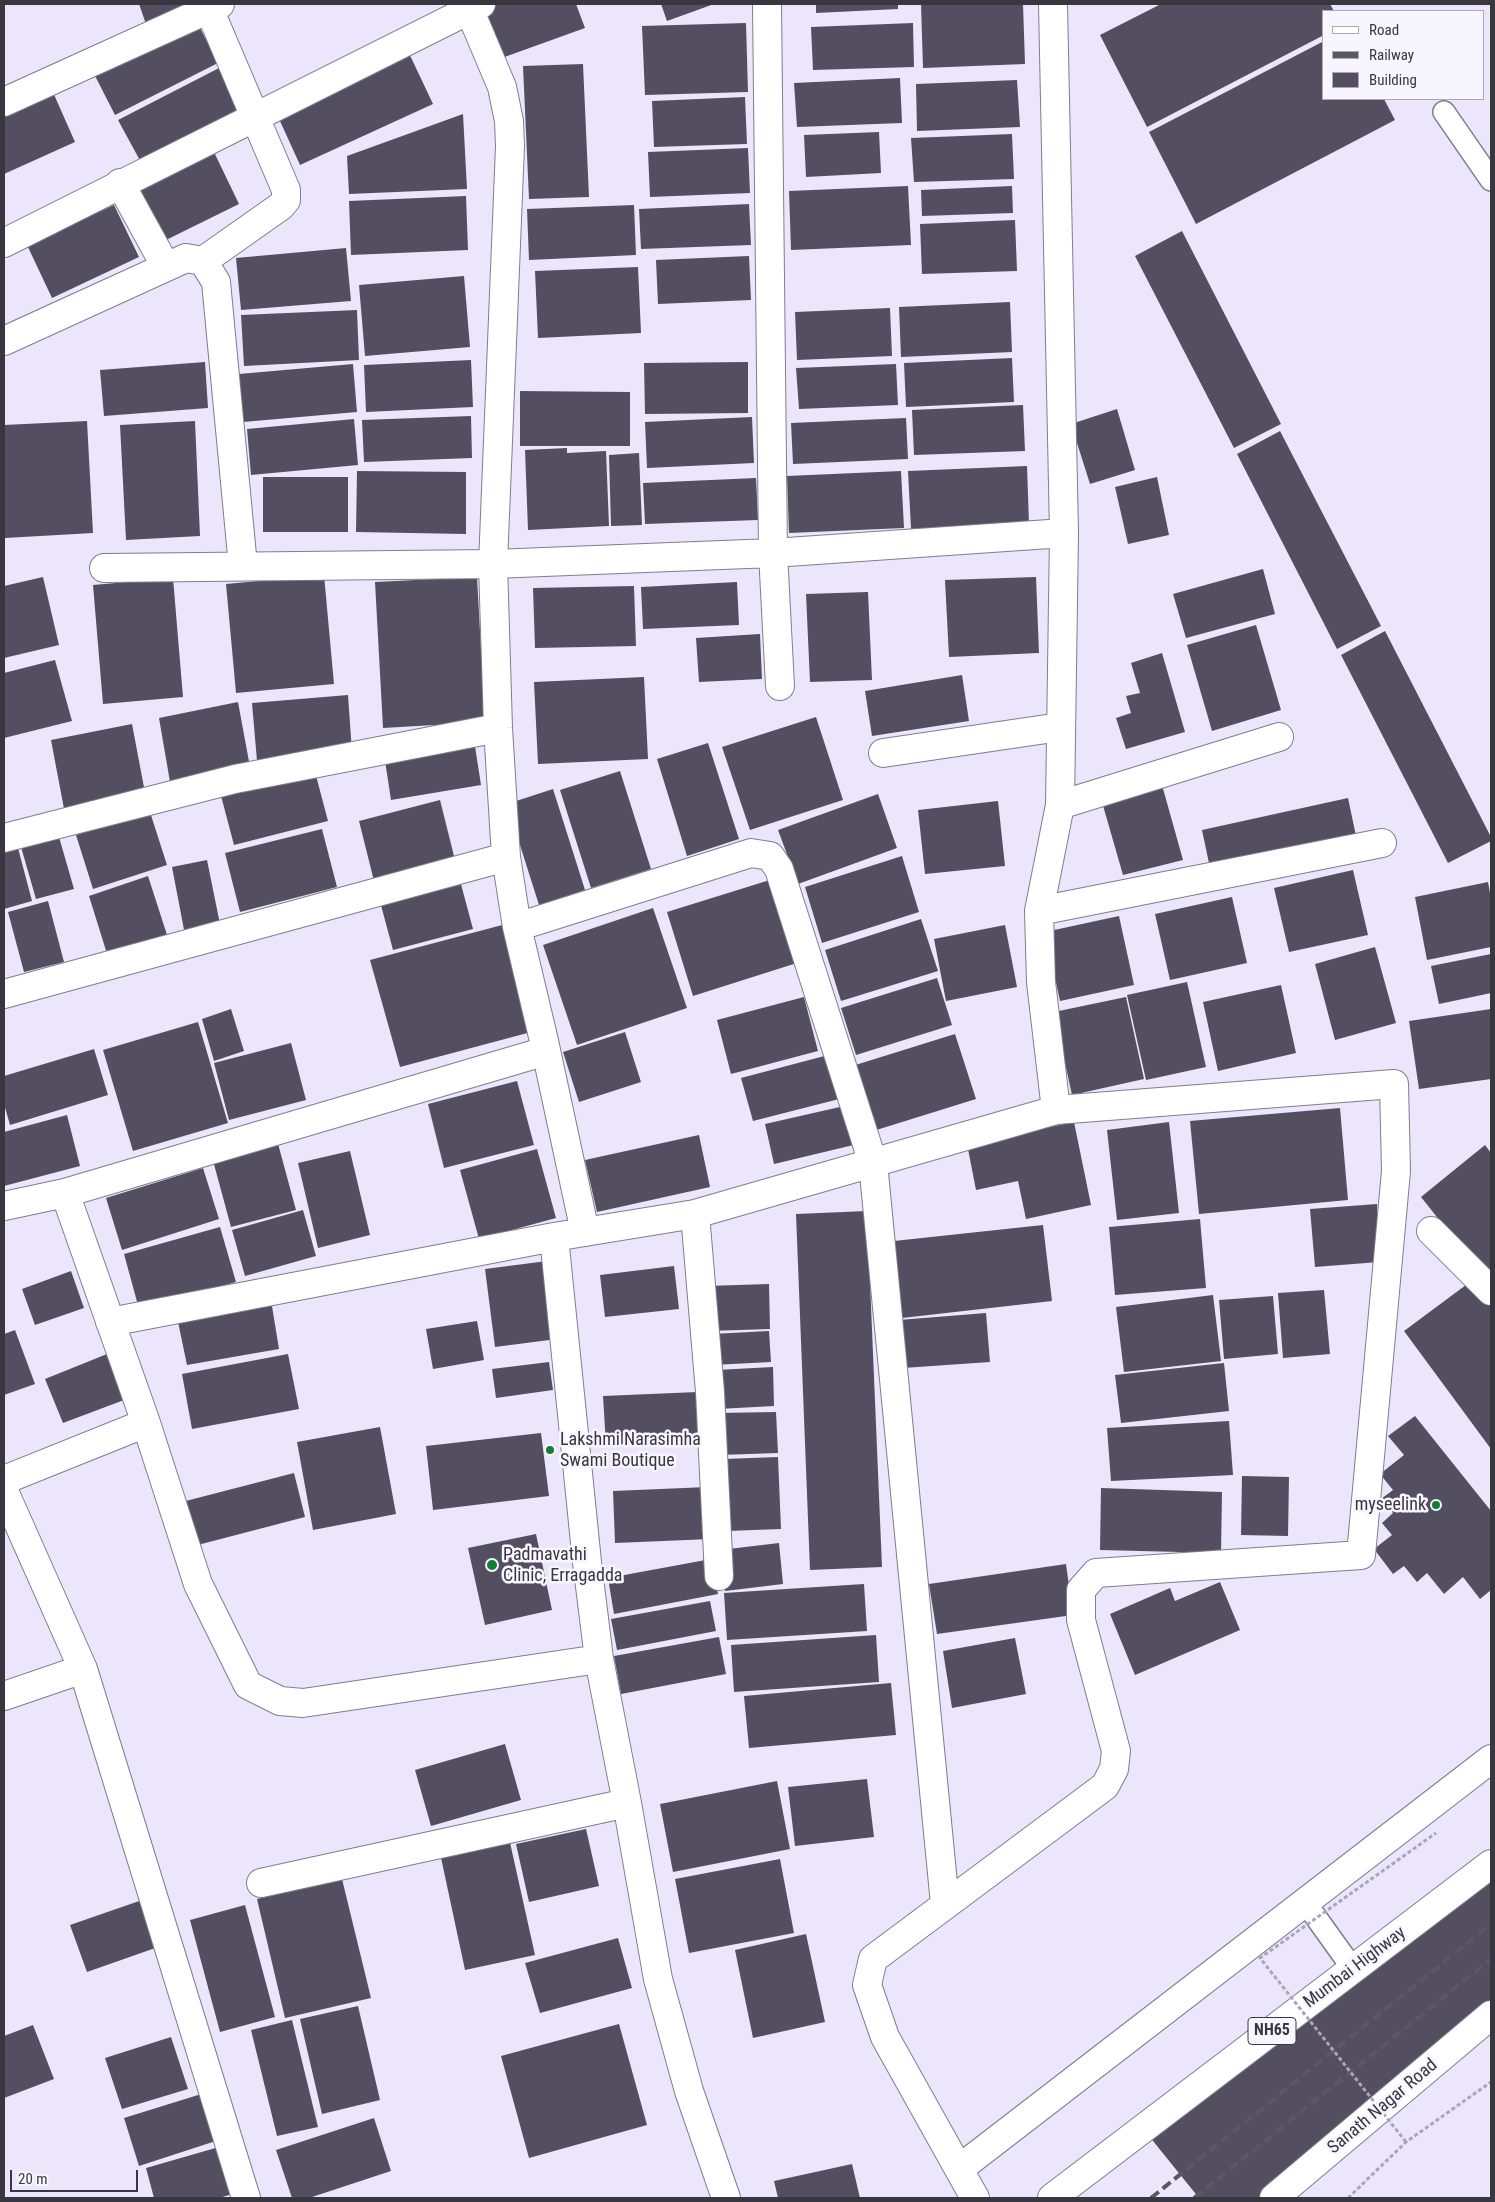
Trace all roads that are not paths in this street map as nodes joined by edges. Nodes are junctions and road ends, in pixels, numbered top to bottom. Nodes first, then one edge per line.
1 (767, 4) edge
2 (1053, 4) edge
3 (212, 5) edge
4 (472, 5) edge
5 (4, 102) edge
6 (1444, 112) dead end
7 (255, 116) junction
8 (1491, 180) edge
9 (120, 183) junction
10 (4, 243) edge
11 (203, 261) junction
12 (166, 267) junction
13 (4, 341) edge
14 (1064, 533) junction
15 (773, 553) junction
16 (493, 564) junction
17 (243, 566) junction
18 (104, 568) dead end
19 (780, 686) dead end
20 (498, 728) junction
21 (1060, 728) junction
22 (1278, 736) dead end
23 (883, 754) dead end
24 (1060, 805) junction
25 (4, 838) edge
26 (1382, 843) dead end
27 (506, 857) junction
28 (1039, 911) junction
29 (517, 928) junction
30 (4, 994) edge
31 (546, 1050) junction
32 (1056, 1110) junction
33 (873, 1163) junction
34 (65, 1194) junction
35 (4, 1206) edge
36 (695, 1214) junction
37 (1431, 1231) dead end
38 (585, 1232) junction
39 (554, 1237) junction
40 (1491, 1291) edge
41 (110, 1322) junction
42 (146, 1423) junction
43 (4, 1480) edge
44 (4, 1491) edge
45 (719, 1576) dead end
46 (599, 1659) junction
47 (83, 1669) junction
48 (4, 1696) edge
49 (1491, 1759) edge
50 (627, 1803) junction
51 (1491, 1864) edge
52 (261, 1883) dead end
53 (1305, 1902) junction
54 (945, 1904) junction
55 (1354, 1969) junction
56 (1491, 2015) edge
57 (959, 2169) junction
58 (246, 2198) edge
59 (726, 2198) edge
60 (975, 2198) edge
61 (1052, 2198) edge
62 (1274, 2198) edge

1 - 15 main road
2 - 14 main road
3 - 5 main road
3 - 7 main road
4 - 7 main road
4 - 16 main road
6 - 8 lane
7 - 9 main road
7 - 11 main road
9 - 10 main road
9 - 12 main road
11 - 12 main road
11 - 17 main road
12 - 13 main road
14 - 15 main road
14 - 21 main road
15 - 16 main road
15 - 19 main road
16 - 17 main road
16 - 20 main road
17 - 18 main road
20 - 25 main road
20 - 27 main road
21 - 23 main road
21 - 24 main road
22 - 24 main road
24 - 28 main road
26 - 28 main road
27 - 29 main road
27 - 30 main road
28 - 32 main road
29 - 31 main road
29 - 33 main road
31 - 34 main road
31 - 38 main road
32 - 33 main road
32 - 54 main road
33 - 36 main road
33 - 54 main road
34 - 35 main road
34 - 41 main road
36 - 38 main road
36 - 45 main road
37 - 40 main road
38 - 39 main road
39 - 41 main road
39 - 46 main road
41 - 42 main road
42 - 43 main road
42 - 46 main road
44 - 47 main road
46 - 50 main road
47 - 48 main road
47 - 58 main road
49 - 53 main road
50 - 52 main road
50 - 59 main road
51 - 55 main road, Mumbai Highway / NH65
53 - 55 lane
53 - 57 main road
54 - 57 main road
55 - 61 main road, Mumbai Highway / NH65
56 - 62 main road, Sanath Nagar Road
57 - 60 main road

